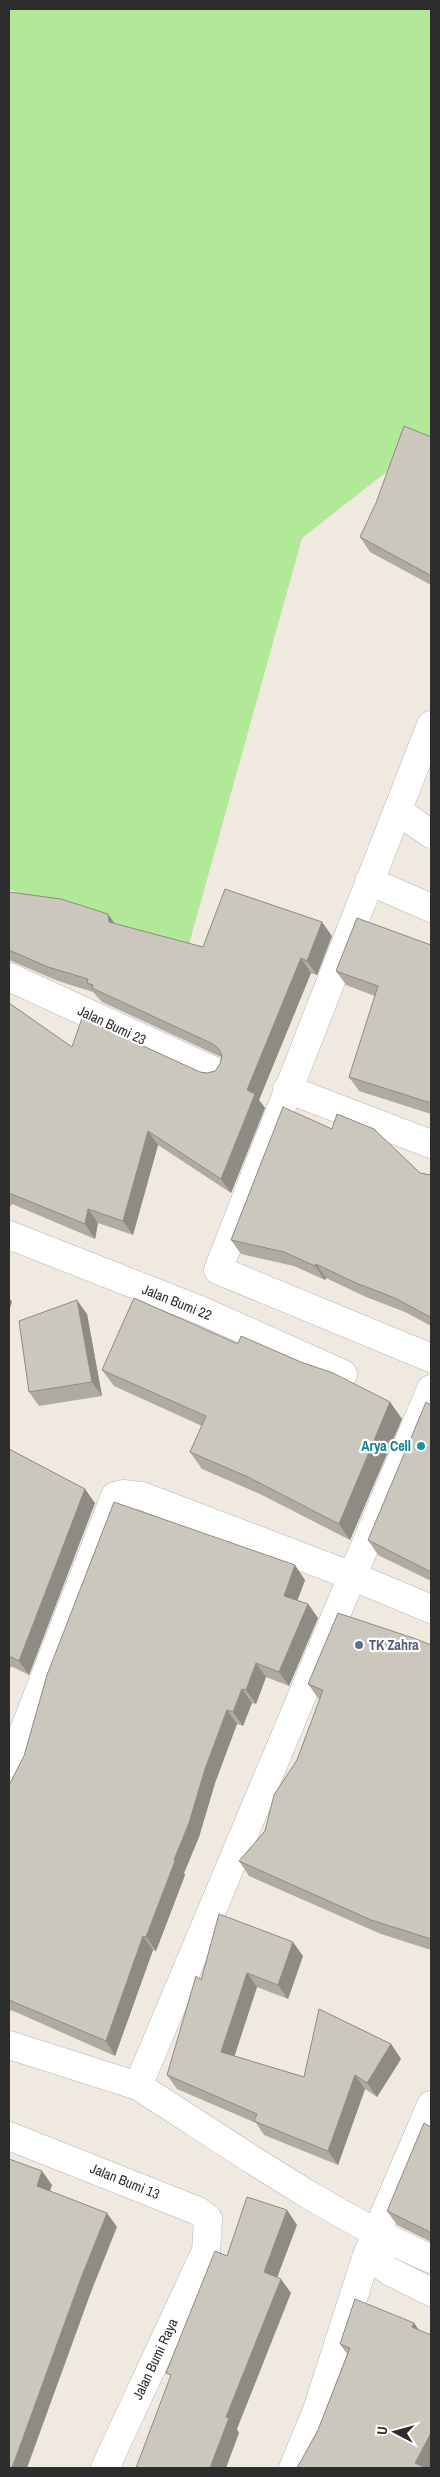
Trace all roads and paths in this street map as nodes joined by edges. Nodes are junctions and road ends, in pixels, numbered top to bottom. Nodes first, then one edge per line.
1 (431, 725) edge
2 (398, 811) junction
3 (431, 834) edge
4 (369, 881) junction
5 (431, 908) edge
6 (9, 977) edge
7 (216, 1072) edge
8 (287, 1089) junction
9 (431, 1144) edge
10 (9, 1235) edge
11 (431, 1358) edge
12 (343, 1374) dead end
13 (430, 1394) edge
14 (352, 1576) junction
15 (431, 1609) edge
16 (9, 1769) edge
17 (9, 2045) edge
18 (138, 2086) junction
19 (431, 2105) edge
20 (9, 2136) edge
21 (371, 2244) junction
22 (206, 2251) joint
23 (431, 2258) edge
24 (431, 2292) edge
25 (105, 2468) edge
26 (293, 2468) edge

1 - 2 street
2 - 3 street
2 - 4 street
4 - 5 street
4 - 8 street
6 - 7 street, Jalan Bumi 23
8 - 9 street
8 - 11 street
10 - 12 street, Jalan Bumi 22
13 - 14 street
14 - 15 street
14 - 16 street
14 - 18 street
17 - 18 street
18 - 21 street
19 - 21 street
20 - 22 street, Jalan Bumi 13
21 - 23 street
21 - 24 street
21 - 26 street
22 - 25 street, Jalan Bumi Raya

